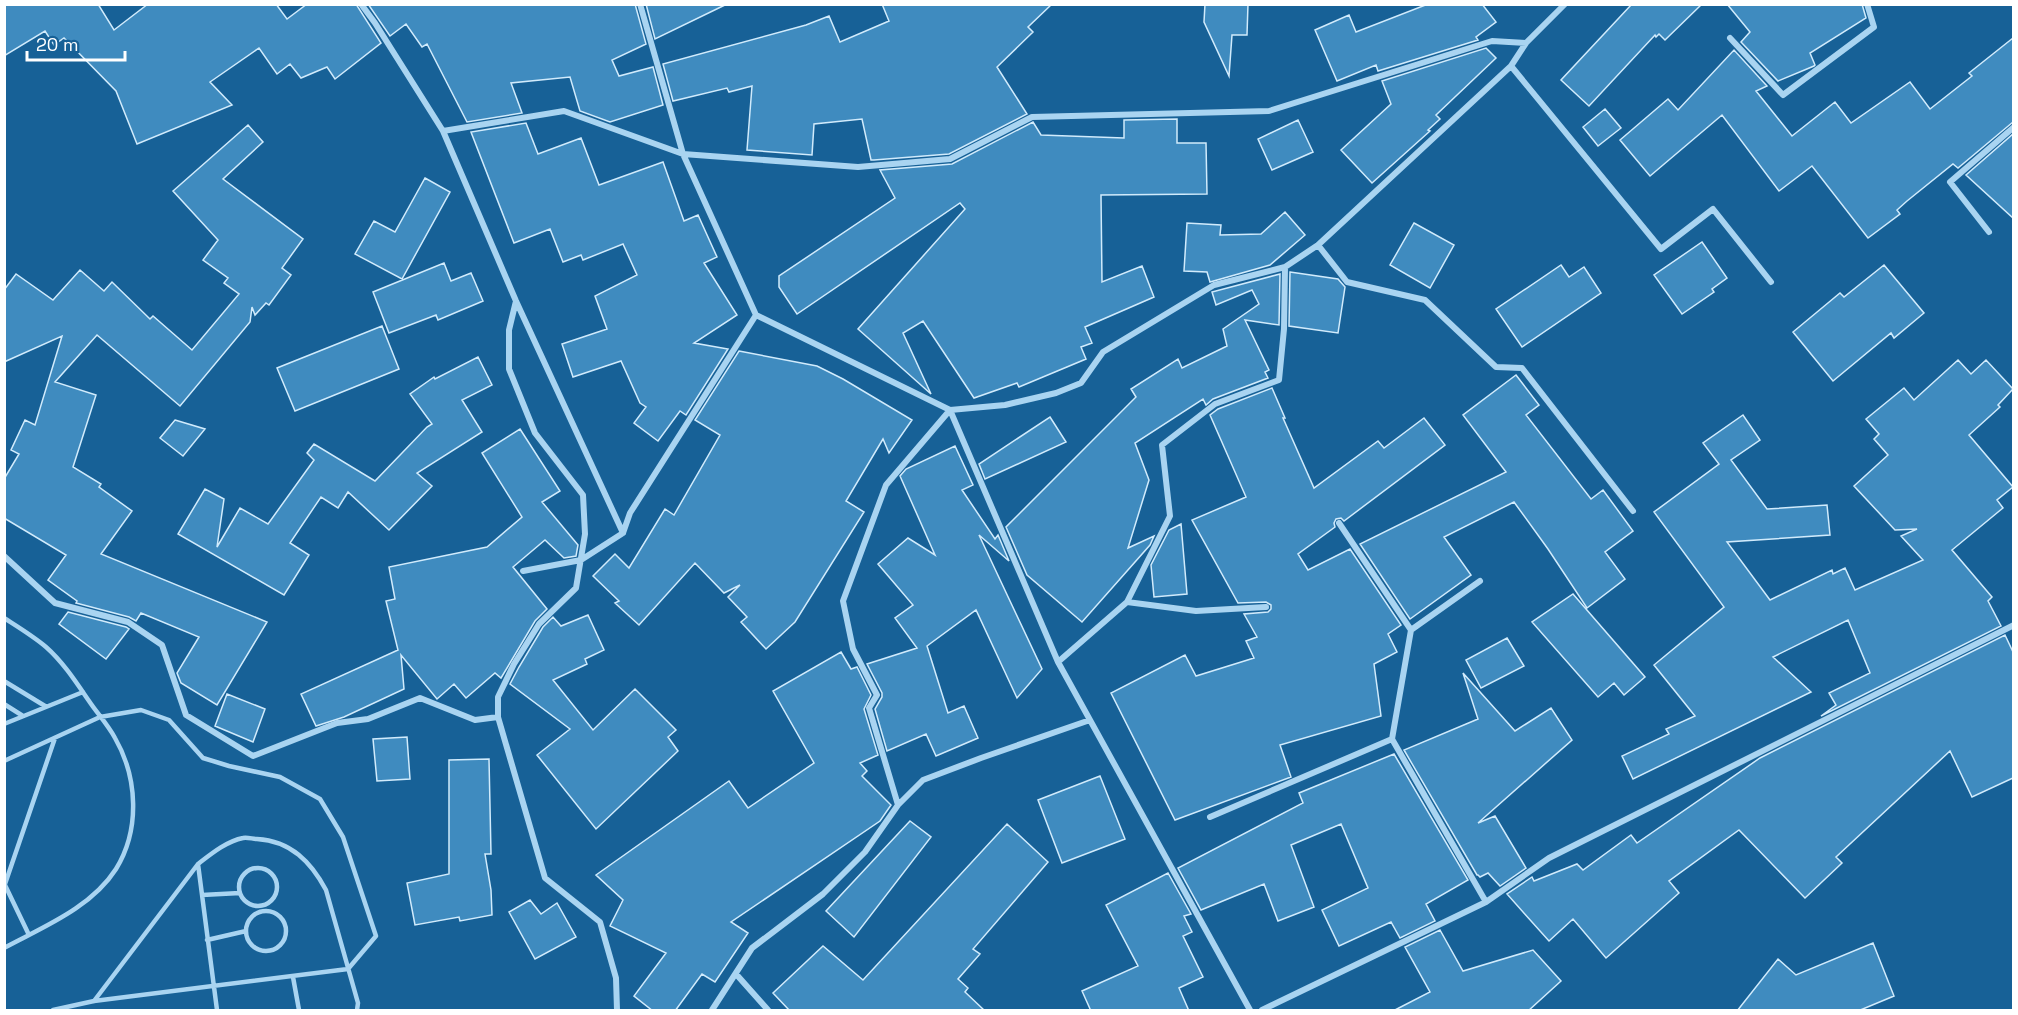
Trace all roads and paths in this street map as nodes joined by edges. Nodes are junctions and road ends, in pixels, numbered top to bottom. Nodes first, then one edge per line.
1 (360, 4) edge
2 (640, 4) edge
3 (1565, 4) edge
4 (1867, 4) edge
5 (1730, 38) dead end
6 (1526, 43) junction
7 (1511, 66) junction
8 (2013, 127) edge
9 (443, 131) junction
10 (683, 154) junction
11 (1989, 232) dead end
12 (1318, 245) junction
13 (1285, 267) junction
14 (1771, 282) dead end
15 (516, 301) junction
16 (756, 315) junction
17 (950, 410) junction
18 (1633, 511) dead end
19 (1339, 523) dead end
20 (623, 532) junction
21 (4, 556) edge
22 (581, 560) junction
23 (523, 571) dead end
24 (1480, 581) dead end
25 (1127, 602) junction
26 (1266, 607) dead end
27 (4, 618) edge
28 (2013, 625) edge
29 (1412, 630) junction
30 (1058, 662) junction
31 (4, 681) edge
32 (83, 692) junction
33 (4, 705) edge
34 (45, 706) junction
35 (23, 716) junction
36 (100, 717) junction
37 (498, 717) junction
38 (1090, 720) junction
39 (4, 724) edge
40 (55, 738) junction
41 (1392, 739) junction
42 (4, 761) edge
43 (898, 805) junction
44 (1210, 817) dead end
45 (198, 864) junction
46 (5, 883) edge
47 (240, 893) junction
48 (202, 895) junction
49 (1486, 903) junction
50 (263, 908) junction
51 (246, 932) junction
52 (29, 935) junction
53 (207, 940) junction
54 (5, 948) edge
55 (348, 969) junction
56 (736, 974) junction
57 (293, 977) junction
58 (214, 986) junction
59 (94, 1001) junction
60 (53, 1011) edge
61 (217, 1011) edge
62 (299, 1011) edge
63 (357, 1011) edge
64 (617, 1011) edge
65 (712, 1011) edge
66 (768, 1011) edge
67 (1250, 1011) edge
68 (1262, 1011) edge

1 - 9 street
2 - 10 street
3 - 6 street
4 - 5 street
6 - 7 street
6 - 10 street
7 - 12 street
7 - 14 street
8 - 11 street
9 - 10 street
9 - 15 street
10 - 16 street
12 - 13 street
12 - 18 street
13 - 17 street
13 - 25 street
15 - 20 street
15 - 22 street
16 - 17 street
16 - 20 street
17 - 30 street
17 - 43 street
19 - 29 street
20 - 22 street
21 - 37 street
22 - 23 street
22 - 37 street
24 - 29 street
25 - 26 street
25 - 30 street
27 - 32 lane
28 - 49 street
29 - 41 street
30 - 38 street
31 - 34 lane
32 - 34 lane
32 - 36 lane
33 - 35 lane
34 - 35 lane
35 - 39 lane
36 - 40 lane
36 - 52 lane
36 - 55 lane
37 - 64 street
38 - 43 street
38 - 67 street
40 - 42 lane
40 - 46 lane
41 - 44 street
41 - 49 street
43 - 56 street
45 - 48 lane
45 - 55 lane
45 - 59 lane
46 - 52 lane
47 - 48 lane
47 - 50 lane
47 - 50 lane
48 - 53 lane
49 - 68 street
50 - 51 lane
50 - 51 lane
51 - 53 lane
52 - 54 lane
53 - 58 lane
55 - 57 lane
55 - 63 lane
56 - 65 street
56 - 66 street
57 - 58 lane
57 - 62 lane
58 - 59 lane
58 - 61 lane
59 - 60 lane

